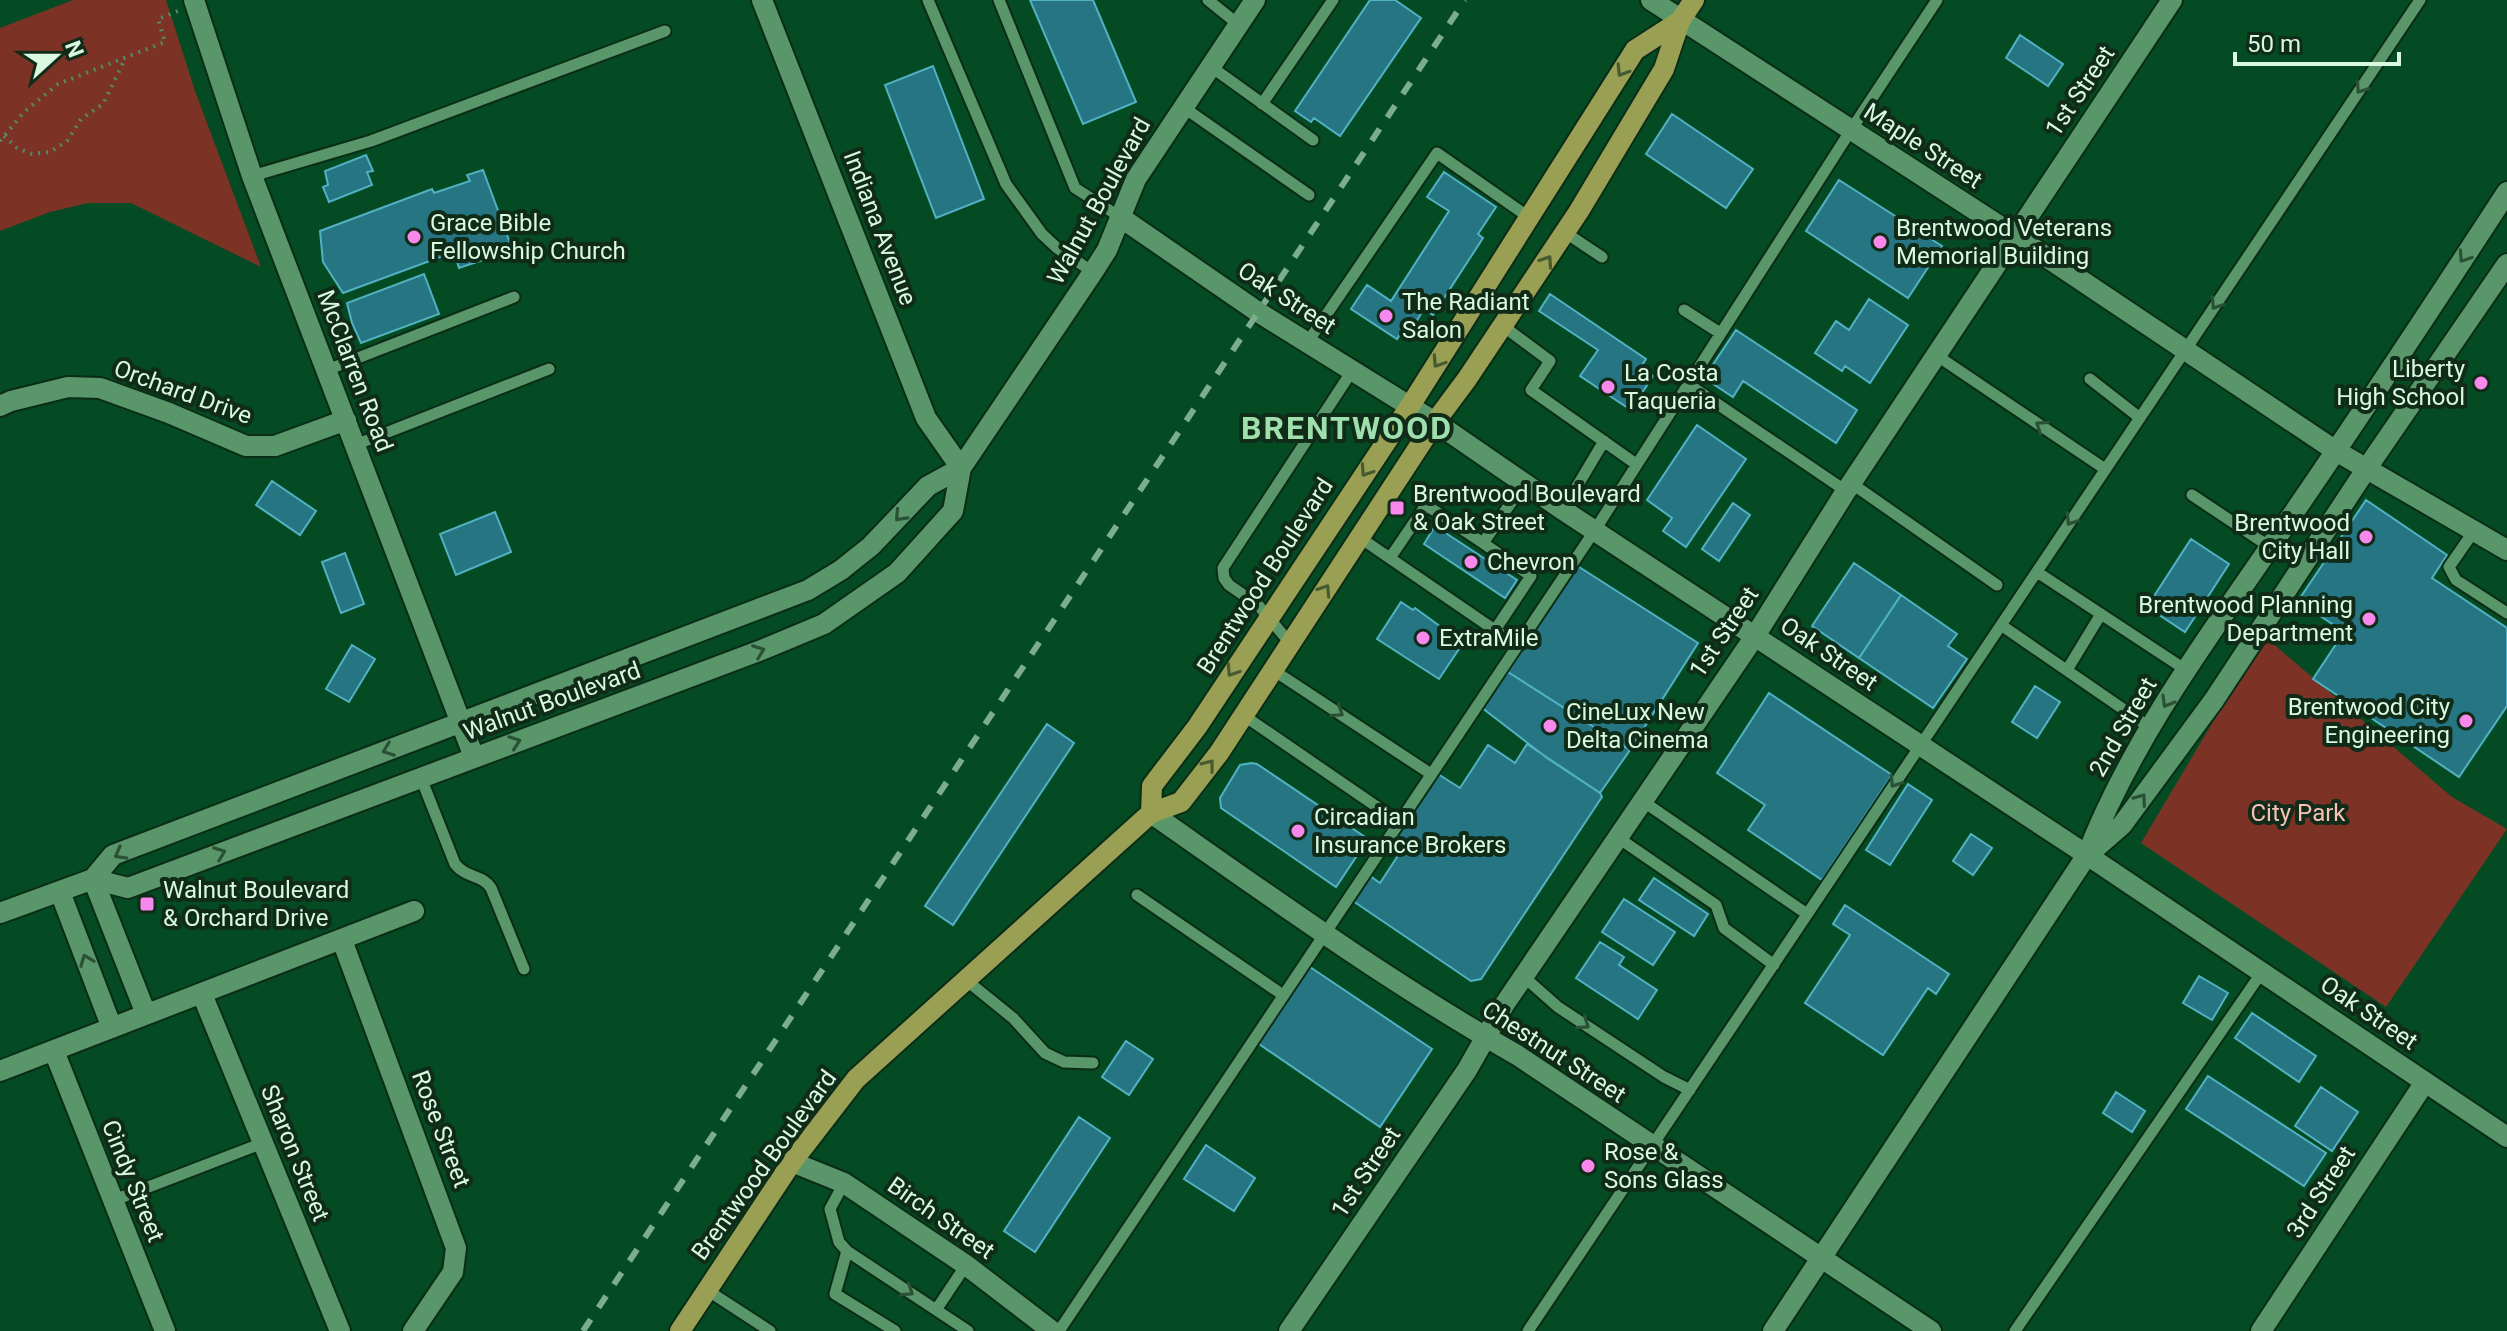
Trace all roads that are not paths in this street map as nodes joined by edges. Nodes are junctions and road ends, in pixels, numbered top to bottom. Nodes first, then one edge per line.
1 (762, 0) edge
2 (928, 0) edge
3 (999, 0) edge
4 (1208, 0) edge
5 (1255, 0) edge
6 (1333, 0) edge
7 (1651, 0) edge
8 (1694, 0) edge
9 (1937, 0) edge
10 (2172, 0) edge
11 (2420, 0) edge
12 (194, 2) edge
13 (1680, 21) junction
14 (1239, 25) junction
15 (665, 31) dead end
16 (1210, 66) junction
17 (1262, 104) junction
18 (1183, 107) junction
19 (1851, 130) junction
20 (1313, 140) dead end
21 (252, 176) junction
22 (2507, 192) edge
23 (1309, 195) dead end
24 (1120, 217) junction
25 (1530, 218) junction
26 (1566, 233) junction
27 (2015, 236) junction
28 (1602, 257) dead end
29 (2507, 264) edge
30 (1093, 272) junction
31 (514, 297) dead end
32 (1684, 310) dead end
33 (1503, 326) junction
34 (1720, 333) junction
35 (1307, 343) junction
36 (2184, 352) junction
37 (1936, 355) junction
38 (549, 369) dead end
39 (327, 370) junction
40 (1352, 371) junction
41 (2090, 379) dead end
42 (1688, 384) junction
43 (0, 406) edge
44 (1410, 406) junction
45 (2140, 418) junction
46 (346, 420) junction
47 (1435, 422) junction
48 (1604, 441) junction
49 (355, 445) junction
50 (2336, 451) junction
51 (1636, 464) junction
52 (961, 468) junction
53 (2367, 468) junction
54 (2105, 469) junction
55 (1524, 484) junction
56 (1848, 487) junction
57 (2192, 495) dead end
58 (1563, 510) junction
59 (1595, 530) junction
60 (2474, 531) junction
61 (1359, 537) junction
62 (1483, 543) junction
63 (2270, 547) junction
64 (2507, 550) edge
65 (1390, 558) junction
66 (2037, 572) junction
67 (1997, 585) dead end
68 (2507, 613) edge
69 (2101, 614) junction
70 (1268, 616) junction
71 (2001, 625) junction
72 (1495, 630) junction
73 (1755, 636) junction
74 (1290, 643) junction
75 (1518, 646) junction
76 (1273, 670) junction
77 (2067, 670) junction
78 (2186, 670) junction
79 (1243, 715) junction
80 (461, 723) junction
81 (2152, 729) junction
82 (1920, 746) junction
83 (474, 757) junction
84 (1431, 774) junction
85 (421, 778) junction
86 (1641, 800) junction
87 (1151, 813) junction
88 (1399, 822) junction
89 (1617, 837) junction
90 (2087, 855) junction
91 (93, 879) junction
92 (60, 892) junction
93 (1137, 895) dead end
94 (414, 911) dead end
95 (0, 913) edge
96 (1807, 914) junction
97 (1324, 934) junction
98 (342, 940) junction
99 (1774, 965) junction
100 (524, 969) dead end
101 (2262, 972) junction
102 (1523, 976) junction
103 (966, 980) junction
104 (202, 994) junction
105 (1283, 995) junction
106 (146, 1014) junction
107 (112, 1028) junction
108 (1486, 1037) junction
109 (54, 1051) junction
110 (1093, 1063) dead end
111 (0, 1071) edge
112 (2425, 1082) junction
113 (1690, 1090) junction
114 (2507, 1137) edge
115 (263, 1143) junction
116 (1651, 1147) junction
117 (792, 1162) junction
118 (844, 1183) junction
119 (112, 1201) junction
120 (847, 1251) junction
121 (1823, 1258) junction
122 (966, 1265) junction
123 (707, 1290) junction
124 (936, 1310) junction
125 (165, 1331) edge
126 (340, 1331) edge
127 (413, 1331) edge
128 (680, 1331) edge
129 (770, 1331) edge
130 (895, 1331) edge
131 (968, 1331) edge
132 (1052, 1331) edge
133 (1059, 1331) edge
134 (1289, 1331) edge
135 (1528, 1331) edge
136 (1773, 1331) edge
137 (1931, 1331) edge
138 (2015, 1331) edge
139 (2261, 1331) edge

1 - 52 street, Indiana Avenue
2 - 30 lane
3 - 24 lane
4 - 14 lane
5 - 14 street, Walnut Boulevard
6 - 17 lane
7 - 13 street, Maple Street
8 - 13 main road, Brentwood Boulevard
9 - 19 lane
10 - 27 street, 1st Street
11 -> 36 lane
12 - 21 street, McClarren Road
13 - 19 street, Maple Street
13 -> 25 main road, Brentwood Boulevard
13 - 26 main road, Brentwood Boulevard
14 - 16 street, Walnut Boulevard
15 - 21 lane
16 - 17 lane
16 - 18 street, Walnut Boulevard
17 - 20 lane
18 - 23 lane
18 - 24 street, Walnut Boulevard
19 - 27 street, Maple Street
19 - 34 lane
21 - 39 street, McClarren Road
22 -> 50 street, 2nd Street
24 - 30 street, Walnut Boulevard
24 - 35 street, Oak Street
25 - 35 lane
25 -> 44 main road, Brentwood Boulevard
26 - 28 lane
33 -> 26 main road, Brentwood Boulevard
27 - 36 street, Maple Street
27 - 37 street, 1st Street
29 - 53 street, 2nd Street
30 - 52 street, Walnut Boulevard
31 - 39 lane
32 - 34 lane
33 - 47 main road, Brentwood Boulevard
33 - 48 lane
34 - 42 lane
35 - 40 street, Oak Street
36 - 45 lane
36 - 50 street, Maple Street
54 -> 37 lane
37 - 56 street, 1st Street
38 - 49 lane
39 - 46 street, McClarren Road
40 - 44 street, Oak Street
40 - 70 lane
41 - 45 lane
42 - 51 lane
42 - 56 lane
43 - 46 street, Orchard Drive
44 - 47 street, Oak Street
44 -> 70 main road, Brentwood Boulevard
45 - 54 lane
46 - 49 street, McClarren Road
47 - 55 street, Oak Street
47 - 61 main road, Brentwood Boulevard
48 - 51 lane
48 - 58 lane
49 - 80 street, McClarren Road
50 - 53 street, Maple Street
50 - 63 street, 2nd Street
51 - 59 lane
52 -> 80 street, Walnut Boulevard
83 -> 52 street, Walnut Boulevard
53 - 60 street, Maple Street
90 -> 53 street, 2nd Street
54 -> 66 lane
55 - 58 street, Oak Street
55 - 62 lane
56 - 67 lane
56 - 73 street, 1st Street
57 - 63 lane
58 - 59 street, Oak Street
59 - 73 street, Oak Street
59 - 75 lane
60 - 64 street, Maple Street
60 - 68 lane
61 - 65 lane
74 -> 61 main road, Brentwood Boulevard
62 - 65 lane
62 - 72 lane
63 - 78 street, 2nd Street
65 - 72 lane
66 - 69 lane
66 - 71 lane
69 - 77 lane
69 - 78 lane
70 - 74 lane
70 -> 87 main road, Brentwood Boulevard
71 - 77 lane
71 - 82 lane
72 - 75 lane
73 - 82 street, Oak Street
73 - 86 street, 1st Street
74 - 76 main road, Brentwood Boulevard
75 - 84 lane
76 - 79 main road, Brentwood Boulevard
76 -> 84 lane
77 - 81 lane
78 -> 81 street, 2nd Street
87 -> 79 main road, Brentwood Boulevard
79 - 88 lane
80 - 83 street, McClarren Road
80 -> 91 street, Walnut Boulevard
81 - 90 street, 2nd Street
82 - 90 street, Oak Street
82 -> 96 lane
83 - 85 street, Walnut Boulevard
84 - 88 lane
91 -> 85 street, Walnut Boulevard
85 - 100 lane
86 - 89 street, 1st Street
86 - 96 lane
87 - 97 street, Chestnut Street
87 - 103 main road, Brentwood Boulevard
88 - 97 lane
89 - 99 lane
89 - 102 street, 1st Street
90 - 101 street, Oak Street
90 - 121 street, 2nd Street
91 - 92 street, Walnut Boulevard
91 - 106 street
92 - 95 street, Walnut Boulevard
107 -> 92 street
93 - 105 lane
94 - 98 street
96 - 99 lane
97 - 105 lane
97 - 108 street, Chestnut Street
98 - 104 street
98 - 127 street, Rose Street
99 - 113 lane
101 - 112 street, Oak Street
101 - 138 lane
102 - 108 street, 1st Street
102 -> 113 lane
103 - 110 lane
103 - 117 main road, Brentwood Boulevard
104 - 106 street
104 - 115 street, Sharon Street
105 - 133 lane
106 - 107 street
107 - 109 street
108 - 116 street, Chestnut Street
108 - 134 street, 1st Street
109 - 111 street
109 - 119 street, Cindy Street
112 - 114 street, Oak Street
112 - 139 street, 3rd Street
113 - 116 lane
115 - 119 lane
115 - 126 street, Sharon Street
116 - 121 street, Chestnut Street
116 - 135 lane
117 - 118 street, Birch Street
117 - 123 main road, Brentwood Boulevard
118 - 120 lane
118 - 122 street, Birch Street
119 - 125 street, Cindy Street
120 -> 124 lane
120 - 130 lane
121 - 136 street, 2nd Street
121 - 137 street, Chestnut Street
122 - 124 lane
122 - 132 street, Birch Street
123 - 128 main road, Brentwood Boulevard
123 - 129 lane
124 - 131 lane

